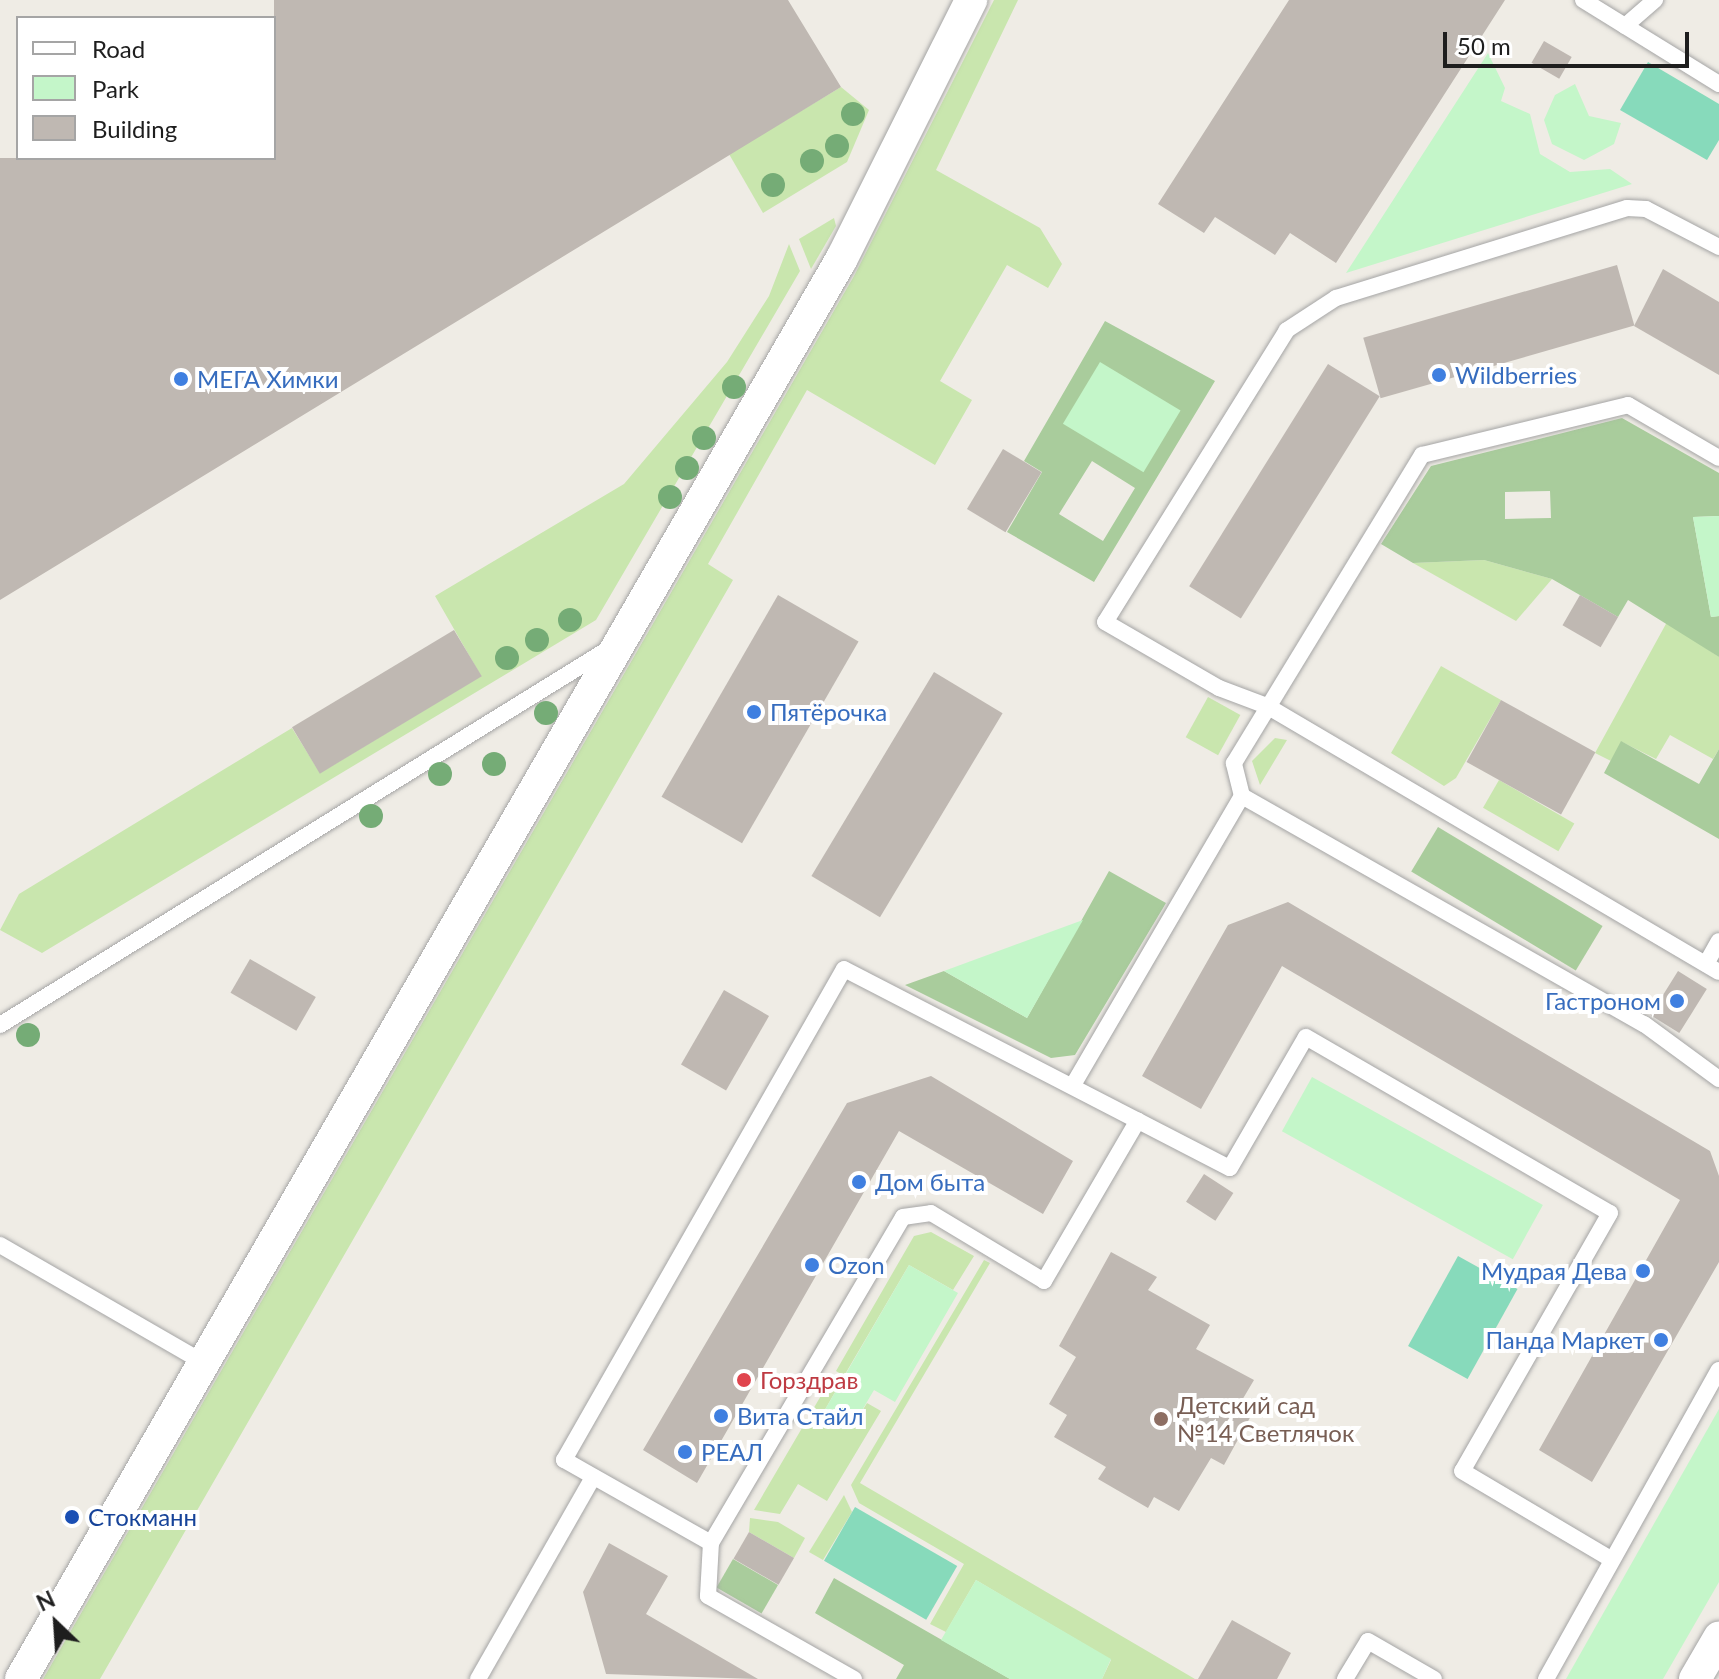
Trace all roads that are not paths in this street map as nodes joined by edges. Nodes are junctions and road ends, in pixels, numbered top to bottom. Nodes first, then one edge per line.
1 (971, 0) edge
2 (1655, 0) edge
3 (1586, 1) edge
4 (1625, 26) junction
5 (1719, 84) edge
6 (1719, 247) edge
7 (1719, 458) edge
8 (619, 643) junction
9 (1267, 706) junction
10 (1242, 796) junction
11 (1719, 941) edge
12 (1712, 968) edge
13 (0, 1025) edge
14 (1719, 1079) edge
15 (1073, 1085) junction
16 (1138, 1120) junction
17 (0, 1245) edge
18 (204, 1363) junction
19 (1719, 1370) edge
20 (593, 1477) junction
21 (711, 1543) junction
22 (1609, 1558) junction
23 (1719, 1638) edge
24 (21, 1679) edge
25 (478, 1679) edge
26 (854, 1679) edge
27 (1345, 1679) edge
28 (1434, 1679) edge
29 (1546, 1679) edge
30 (1695, 1679) edge

1 - 8 street
2 - 4 lane
3 - 4 lane
4 - 5 lane
6 - 9 lane
7 - 9 lane
8 - 13 lane
8 - 18 street
9 - 10 lane
9 - 12 lane
10 - 14 lane
10 - 15 lane
11 - 12 lane
15 - 16 lane
15 - 20 lane
16 - 21 lane
16 - 22 lane
17 - 18 lane
18 - 24 street
19 - 22 lane
20 - 21 lane
20 - 25 lane
21 - 26 lane
22 - 29 lane
23 - 30 street
27 - 28 lane

